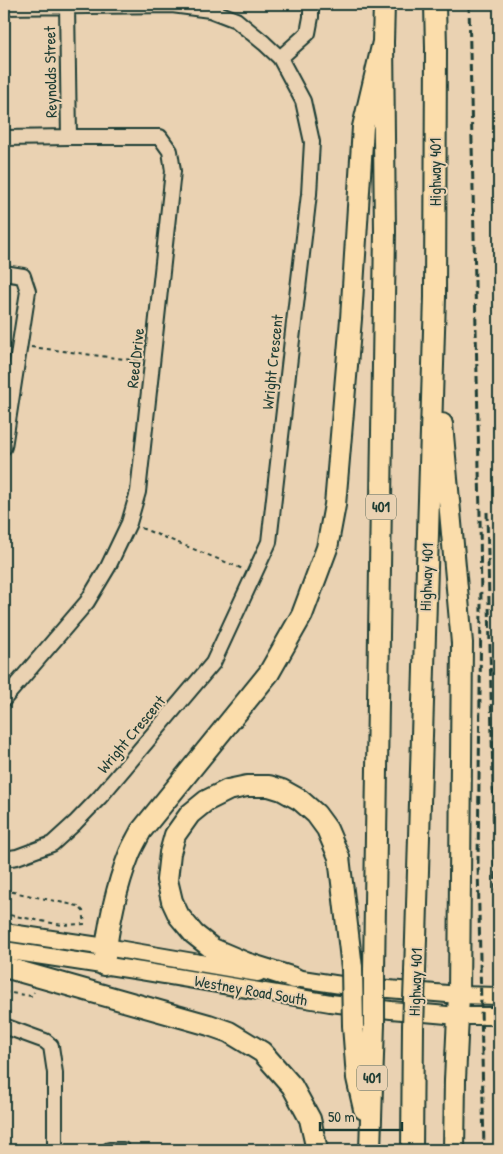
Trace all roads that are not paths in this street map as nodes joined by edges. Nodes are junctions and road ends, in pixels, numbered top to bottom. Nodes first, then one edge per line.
1 (311, 4) edge
2 (384, 4) edge
3 (435, 4) edge
4 (67, 6) junction
5 (4, 7) edge
6 (383, 42) junction
7 (280, 58) junction
8 (69, 137) junction
9 (4, 138) edge
10 (4, 274) edge
11 (435, 297) junction
12 (4, 447) edge
13 (4, 700) edge
14 (4, 859) edge
15 (4, 932) edge
16 (4, 950) edge
17 (105, 956) junction
18 (4, 967) edge
19 (294, 978) junction
20 (459, 994) junction
21 (499, 996) edge
22 (458, 1016) junction
23 (499, 1016) edge
24 (4, 1026) edge
25 (370, 1142) edge
26 (55, 1150) edge
27 (109, 1150) edge
28 (123, 1150) edge
29 (317, 1150) edge
30 (412, 1150) edge
31 (454, 1150) edge

1 - 7 street
2 - 6 highway, 401
3 - 11 highway, Highway 401
4 - 5 street, Wright Crescent
4 - 7 street, Wright Crescent
4 - 8 street, Reynolds Street
6 - 17 highway
6 - 25 highway, 401, bridge
7 - 14 street, Wright Crescent
8 - 9 street, Reed Drive
8 - 13 street, Reed Drive
10 - 12 street
11 - 20 highway
11 - 30 highway, Highway 401, bridge
15 - 17 main road, Westney Road South
16 - 17 main road, Westney Road South
17 - 19 main road, Westney Road South
17 - 22 main road, Westney Road South
18 - 29 highway
19 - 20 main road, Westney Road South
19 - 25 highway, bridge
20 - 21 main road, Westney Road South
20 - 22 highway
22 - 23 main road, Westney Road South
22 - 31 highway
24 - 26 street
27 - 28 street

